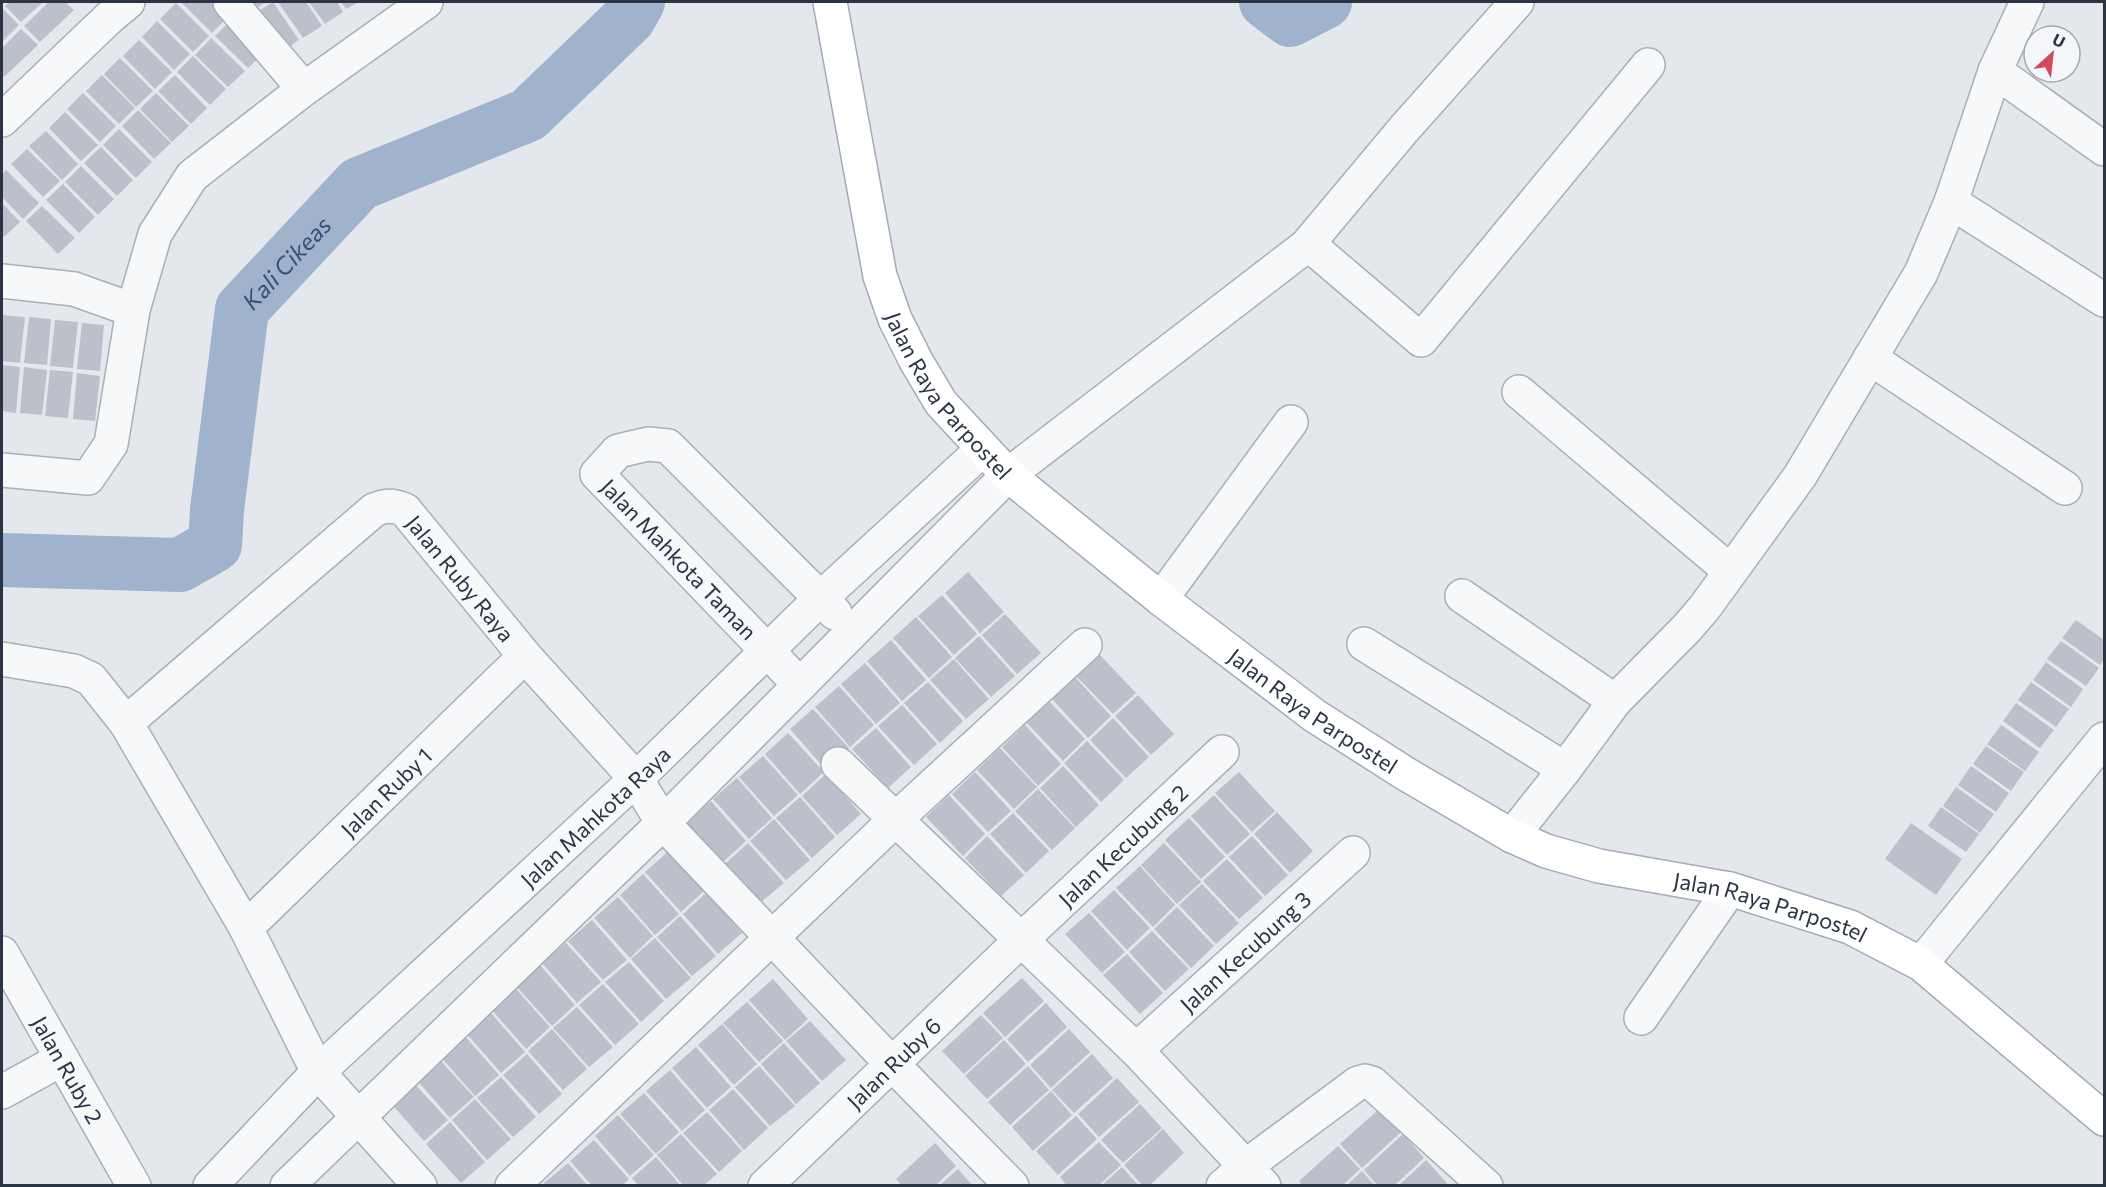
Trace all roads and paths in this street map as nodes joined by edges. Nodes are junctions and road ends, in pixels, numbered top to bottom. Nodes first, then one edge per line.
1 (230, 2) edge
2 (426, 2) edge
3 (830, 2) edge
4 (1517, 2) edge
5 (2027, 2) edge
6 (113, 6) edge
7 (1648, 65) dead end
8 (1995, 71) junction
9 (304, 88) junction
10 (2, 120) edge
11 (2104, 150) edge
12 (1951, 202) junction
13 (1306, 246) junction
14 (2, 281) edge
15 (2104, 300) edge
16 (133, 310) junction
17 (1870, 358) junction
18 (1519, 392) dead end
19 (1291, 422) dead end
20 (983, 449) junction
21 (2, 470) edge
22 (1008, 475) junction
23 (2065, 488) dead end
24 (1731, 571) junction
25 (1462, 596) dead end
26 (821, 598) junction
27 (1161, 599) junction
28 (852, 632) junction
29 (1364, 644) dead end
30 (1085, 645) dead end
31 (767, 650) junction
32 (525, 656) junction
33 (2, 659) edge
34 (800, 685) junction
35 (1615, 701) junction
36 (126, 723) junction
37 (2104, 739) edge
38 (1221, 752) dead end
39 (838, 764) dead end
40 (1565, 769) junction
41 (636, 779) junction
42 (897, 818) junction
43 (663, 823) junction
44 (1512, 836) junction
45 (1353, 853) dead end
46 (1730, 889) junction
47 (246, 928) junction
48 (771, 938) junction
49 (1022, 939) junction
50 (2, 953) edge
51 (1921, 964) junction
52 (1641, 1018) dead end
53 (1136, 1050) junction
54 (62, 1059) junction
55 (892, 1064) junction
56 (318, 1072) junction
57 (2, 1092) edge
58 (358, 1117) junction
59 (2104, 1119) edge
60 (1244, 1179) edge
61 (772, 1183) edge
62 (134, 1185) edge
63 (210, 1185) edge
64 (287, 1185) edge
65 (420, 1185) edge
66 (512, 1185) edge
67 (1012, 1185) edge
68 (1486, 1185) edge

1 - 9 street
2 - 9 street
3 - 20 main road, Jalan Raya Parpostel
4 - 13 street
5 - 8 street
6 - 10 street
7 - 13 street
8 - 11 street
8 - 12 street
9 - 16 street
12 - 15 street
12 - 17 street
13 - 22 street
14 - 16 street
16 - 21 street
17 - 23 street
17 - 24 street
18 - 24 street
19 - 27 street
20 - 22 main road, Jalan Raya Parpostel
20 - 26 street, Jalan Mahkota Raya
22 - 27 main road, Jalan Raya Parpostel
22 - 28 street
24 - 35 street
25 - 35 street
26 - 28 street, Jalan Mahkota Taman
26 - 31 street, Jalan Mahkota Raya
26 - 31 street, Jalan Mahkota Taman
27 - 44 main road, Jalan Raya Parpostel
28 - 34 street
29 - 40 street
30 - 42 street
31 - 34 street, Jalan Mahkota Taman
31 - 41 street, Jalan Mahkota Raya
32 - 36 street, Jalan Ruby Raya
32 - 41 street, Jalan Ruby Raya
32 - 47 street, Jalan Ruby 1
33 - 36 street
34 - 43 street
35 - 40 street
36 - 47 street
37 - 51 street
38 - 49 street, Jalan Kecubung 2
39 - 42 street
40 - 44 street
41 - 43 street, Jalan Ruby Raya
41 - 56 street, Jalan Mahkota Raya
42 - 48 street
42 - 49 street
43 - 48 street, Jalan Ruby Raya
43 - 58 street
44 - 46 main road, Jalan Raya Parpostel
45 - 53 street, Jalan Kecubung 3
46 - 51 main road, Jalan Raya Parpostel
46 - 52 street
47 - 56 street
48 - 55 street, Jalan Ruby Raya
48 - 66 street
49 - 53 street
49 - 55 street, Jalan Ruby 6
50 - 54 street, Jalan Ruby 2
51 - 59 main road, Jalan Raya Parpostel
53 - 60 street
54 - 57 street
54 - 62 street, Jalan Ruby 2
55 - 61 street, Jalan Ruby 6
55 - 67 street, Jalan Ruby Raya
56 - 58 street
56 - 63 street, Jalan Mahkota Raya
58 - 64 street
58 - 65 street
60 - 68 street

